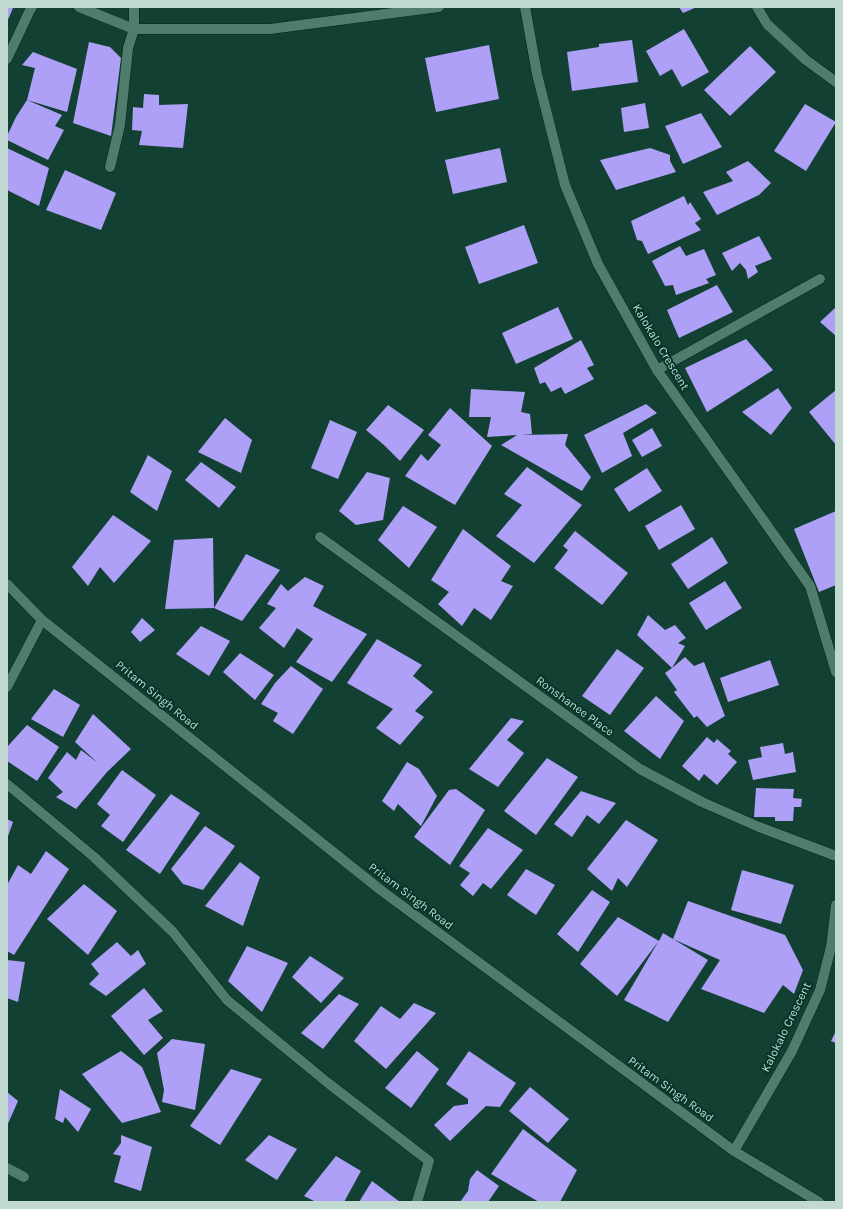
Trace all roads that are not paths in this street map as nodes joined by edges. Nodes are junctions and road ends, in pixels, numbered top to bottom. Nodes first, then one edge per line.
1 (32, 7) edge
2 (79, 7) edge
3 (134, 7) edge
4 (439, 7) edge
5 (525, 7) edge
6 (757, 7) edge
7 (134, 29) junction
8 (7, 59) edge
9 (836, 82) edge
10 (110, 167) dead end
11 (820, 279) dead end
12 (657, 370) junction
13 (320, 537) dead end
14 (7, 584) edge
15 (42, 620) junction
16 (836, 672) edge
17 (7, 687) edge
18 (7, 784) edge
19 (836, 856) edge
20 (836, 905) edge
21 (734, 1151) junction
22 (7, 1168) edge
23 (24, 1177) dead end
24 (417, 1202) edge
25 (819, 1202) edge

1 - 8 street
2 - 7 street
3 - 7 street
4 - 7 street
5 - 12 street, Kalokalo Crescent
6 - 9 street
7 - 10 street
11 - 12 street
12 - 16 street, Kalokalo Crescent
13 - 19 street, Ronshanee Place
14 - 15 street, Pritam Singh Road
15 - 17 street
15 - 21 street, Pritam Singh Road
18 - 24 street
20 - 21 street, Kalokalo Crescent
21 - 25 street, Pritam Singh Road
22 - 23 street

